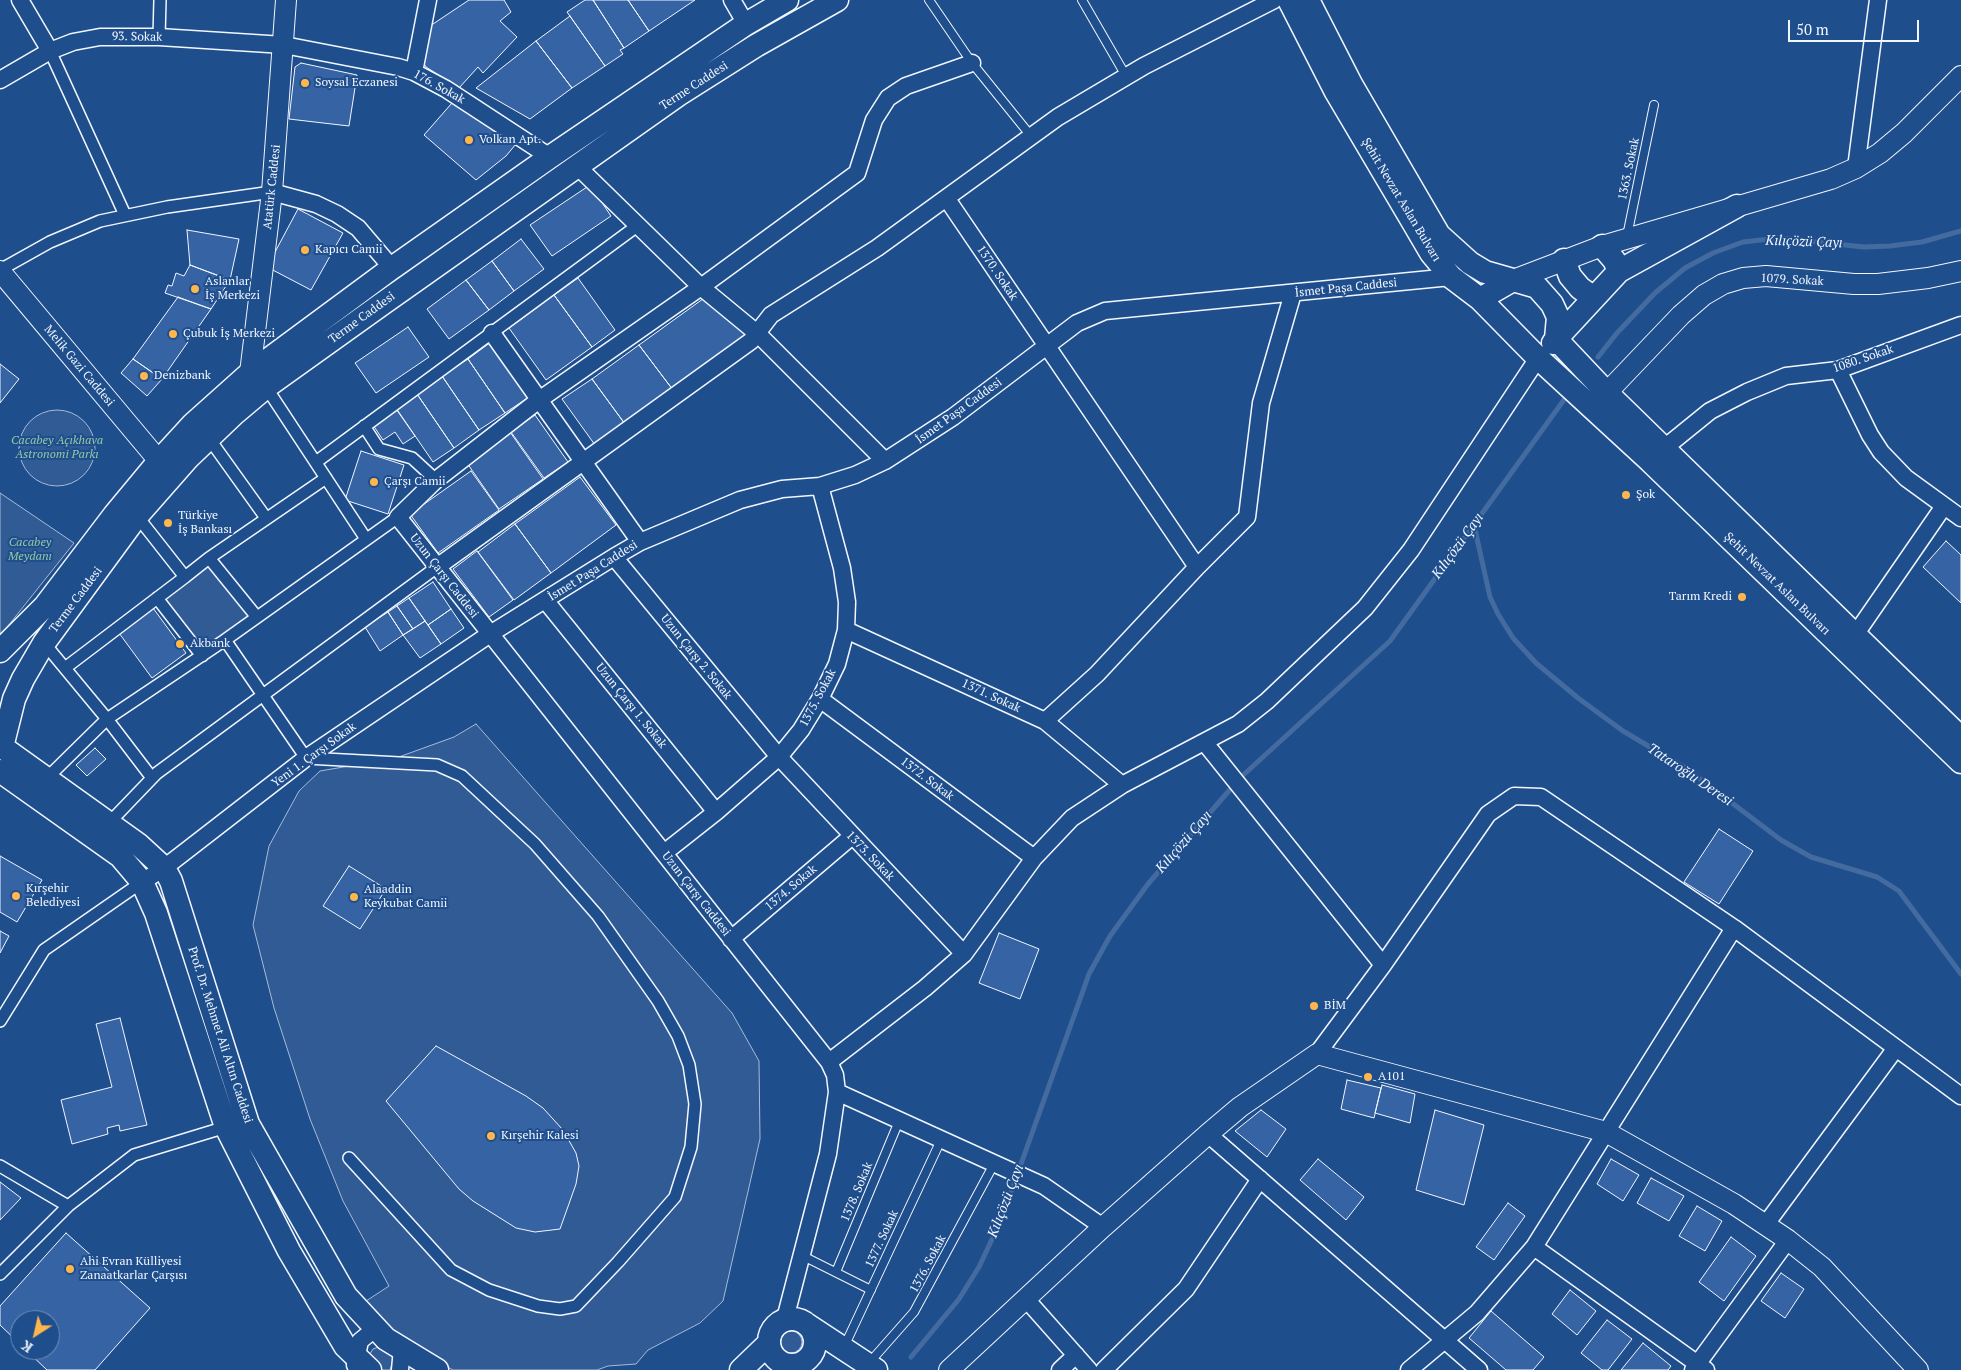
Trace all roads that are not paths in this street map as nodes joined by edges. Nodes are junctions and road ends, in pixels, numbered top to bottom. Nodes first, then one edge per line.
1 (20, 0) edge
2 (160, 0) edge
3 (286, 0) edge
4 (428, 0) edge
5 (732, 0) edge
6 (787, 0) edge
7 (837, 0) edge
8 (929, 0) edge
9 (1082, 0) edge
10 (1274, 0) edge
11 (1289, 0) edge
12 (1308, 0) edge
13 (1878, 0) edge
14 (746, 24) junction
15 (159, 37) junction
16 (284, 45) junction
17 (50, 51) junction
18 (972, 63) junction
19 (414, 72) junction
20 (1126, 76) junction
21 (1961, 76) edge
22 (0, 80) edge
23 (1654, 105) dead end
24 (1032, 137) junction
25 (550, 157) junction
26 (577, 166) junction
27 (1856, 168) junction
28 (272, 192) junction
29 (947, 199) junction
30 (1737, 206) junction
31 (125, 215) junction
32 (637, 226) junction
33 (1627, 238) junction
34 (1602, 246) junction
35 (1564, 260) junction
36 (392, 268) junction
37 (0, 271) edge
38 (1619, 271) junction
39 (1961, 271) edge
40 (1451, 277) junction
41 (1513, 280) junction
42 (701, 287) junction
43 (1293, 293) junction
44 (1594, 298) junction
45 (1480, 299) junction
46 (1961, 325) edge
47 (492, 333) junction
48 (758, 334) junction
49 (1562, 346) junction
50 (1048, 347) junction
51 (1545, 364) junction
52 (1838, 370) junction
53 (258, 380) junction
54 (539, 400) junction
55 (1600, 400) junction
56 (364, 426) junction
57 (208, 437) junction
58 (1656, 455) junction
59 (159, 461) junction
60 (885, 461) junction
61 (316, 462) junction
62 (583, 463) junction
63 (326, 478) junction
64 (436, 480) junction
65 (820, 486) junction
66 (1955, 511) edge
67 (138, 516) junction
68 (398, 517) junction
69 (266, 518) junction
70 (366, 539) junction
71 (640, 542) junction
72 (614, 557) junction
73 (209, 558) junction
74 (437, 567) junction
75 (1197, 567) junction
76 (185, 577) junction
77 (157, 598) junction
78 (545, 600) junction
79 (256, 616) junction
80 (846, 630) junction
81 (490, 634) junction
82 (1855, 635) junction
83 (225, 640) junction
84 (44, 643) junction
85 (0, 651) edge
86 (202, 656) junction
87 (64, 668) junction
88 (262, 694) junction
89 (820, 699) junction
90 (0, 718) edge
91 (107, 719) junction
92 (1045, 721) junction
93 (1961, 738) edge
94 (1205, 743) junction
95 (1, 749) edge
96 (779, 757) junction
97 (306, 758) junction
98 (1961, 762) edge
99 (0, 771) edge
100 (47, 778) junction
101 (152, 778) junction
102 (1122, 785) junction
103 (716, 812) junction
104 (109, 823) junction
105 (851, 836) junction
106 (664, 853) junction
107 (1034, 858) junction
108 (164, 868) junction
109 (142, 882) junction
110 (1734, 928) junction
111 (732, 939) junction
112 (964, 954) junction
113 (1384, 965) junction
114 (0, 1021) edge
115 (1896, 1048) junction
116 (1318, 1054) junction
117 (829, 1062) junction
118 (837, 1092) junction
119 (1961, 1096) edge
120 (899, 1121) junction
121 (226, 1127) junction
122 (1606, 1132) junction
123 (1208, 1134) junction
124 (941, 1140) junction
125 (349, 1158) dead end
126 (994, 1164) junction
127 (0, 1166) edge
128 (1260, 1179) junction
129 (68, 1206) junction
130 (1766, 1224) junction
131 (1103, 1228) junction
132 (1788, 1240) junction
133 (1534, 1247) junction
134 (800, 1255) junction
135 (836, 1272) junction
136 (0, 1274) edge
137 (871, 1290) junction
138 (1026, 1299) junction
139 (795, 1321) junction
140 (376, 1328) junction
141 (1443, 1339) junction
142 (769, 1343) junction
143 (844, 1348) junction
144 (1076, 1355) junction
145 (401, 1359) edge
146 (360, 1366) edge
147 (794, 1367) edge
148 (871, 1367) edge
149 (1699, 1368) edge
150 (437, 1370) edge
151 (741, 1370) edge
152 (949, 1370) edge
153 (1060, 1370) edge
154 (1089, 1370) edge
155 (1104, 1370) edge
156 (1409, 1370) edge
157 (1479, 1370) edge
158 (1918, 1370) edge

1 - 17 street
2 - 15 street
3 - 16 street, Atatürk Caddesi
4 - 19 street
5 - 14 street
6 - 14 main road, Terme Caddesi
7 - 26 main road, Terme Caddesi
8 - 18 lane
9 - 20 lane
10 - 20 street
11 - 40 main road, Şehit Nevzat Aslan Bulvarı
12 - 41 main road, Şehit Nevzat Aslan Bulvarı
13 - 27 street
14 - 25 main road, Terme Caddesi
15 - 16 street, 93. Sokak
15 - 17 street, 93. Sokak
16 - 19 street, 176. Sokak
16 - 28 street, Atatürk Caddesi
17 - 22 street, 93. Sokak
17 - 31 street
18 - 24 lane
18 - 42 street
19 - 25 street, 176. Sokak
20 - 24 street
21 - 27 street
23 - 33 lane, 1363. Sokak
24 - 29 street
25 - 36 main road, Terme Caddesi
26 - 32 street
26 - 53 main road, Terme Caddesi
27 - 30 street
28 - 31 street
28 - 36 street
28 - 53 street, Atatürk Caddesi
29 - 48 street
29 - 50 street, 1370. Sokak
30 - 33 street
30 - 38 main road
31 - 37 street
32 - 42 street
32 - 47 street
33 - 34 street
34 - 35 street
34 - 38 main road
35 - 41 street
35 - 44 main road
36 - 53 main road, Terme Caddesi
37 - 59 street, Melik Gazi Caddesi
38 - 44 main road
39 - 55 street, 1079. Sokak
40 - 43 street, İsmet Paşa Caddesi
40 - 45 main road, Şehit Nevzat Aslan Bulvarı
41 - 45 main road
41 - 49 main road, Şehit Nevzat Aslan Bulvarı
42 - 48 street
42 - 54 street
43 - 50 street, İsmet Paşa Caddesi
43 - 75 street
44 - 49 main road
45 - 51 main road, Şehit Nevzat Aslan Bulvarı
46 - 52 street, 1080. Sokak
47 - 54 street
47 - 56 street
48 - 60 street
48 - 62 street
49 - 51 main road
49 - 55 main road
50 - 60 street, İsmet Paşa Caddesi
50 - 75 street, 1370. Sokak
51 - 55 main road, Şehit Nevzat Aslan Bulvarı
51 - 94 street
52 - 58 street, 1080. Sokak
52 - 66 street
53 - 57 main road, Terme Caddesi
53 - 59 main road, Terme Caddesi
53 - 61 street
54 - 62 street
54 - 64 street
55 - 58 main road, Şehit Nevzat Aslan Bulvarı
56 - 61 street
56 - 64 street
57 - 67 main road, Terme Caddesi
57 - 69 street
58 - 82 main road, Şehit Nevzat Aslan Bulvarı
58 - 98 main road, Şehit Nevzat Aslan Bulvarı
59 - 85 main road, Terme Caddesi
60 - 65 street, İsmet Paşa Caddesi
61 - 63 street
62 - 71 street
62 - 74 street
63 - 69 street
63 - 70 street
64 - 68 street
65 - 71 street, İsmet Paşa Caddesi
65 - 80 street, 1375. Sokak
66 - 82 street
67 - 76 street
67 - 84 main road, Terme Caddesi
68 - 70 street
68 - 74 street, Uzun Çarşı Caddesi
69 - 73 street
70 - 79 street
71 - 72 street, İsmet Paşa Caddesi
72 - 78 street, İsmet Paşa Caddesi
72 - 96 street, Uzun Çarşı 2. Sokak
73 - 76 street
73 - 79 street
74 - 81 street, Uzun Çarşı Caddesi
74 - 88 street
75 - 92 street
76 - 77 street
77 - 86 street
77 - 87 street
78 - 81 street, İsmet Paşa Caddesi
78 - 103 street, Uzun Çarşı 1. Sokak
79 - 83 street
80 - 89 street, 1375. Sokak
80 - 92 street, 1371. Sokak
81 - 97 street, Yeni 1. Çarşı Sokak
81 - 106 street, Uzun Çarşı Caddesi
82 - 93 main road, Şehit Nevzat Aslan Bulvarı
83 - 86 street
83 - 88 street
84 - 87 street
84 - 95 main road, Terme Caddesi
86 - 91 street
87 - 91 street
88 - 97 street
88 - 101 street
89 - 96 street, 1375. Sokak
89 - 107 street, 1372. Sokak
90 - 95 main road
91 - 100 street
91 - 101 street
92 - 102 street, 1371. Sokak
94 - 102 street
94 - 113 street
95 - 100 main road, Prof. Dr. Mehmet Ali Altın Caddesi
96 - 103 street, 1375. Sokak
96 - 105 street, 1373. Sokak
97 - 108 street, Yeni 1. Çarşı Sokak
97 - 125 street
99 - 109 main road, Prof. Dr. Mehmet Ali Altın Caddesi
100 - 104 main road, Prof. Dr. Mehmet Ali Altın Caddesi
101 - 104 street
102 - 107 street
103 - 106 street, 1375. Sokak
104 - 108 main road, Prof. Dr. Mehmet Ali Altın Caddesi
105 - 111 street, 1374. Sokak
105 - 112 street, 1373. Sokak
106 - 111 street, Uzun Çarşı Caddesi
107 - 112 street
108 - 109 street, Yeni 1. Çarşı Sokak
108 - 140 main road, Prof. Dr. Mehmet Ali Altın Caddesi
109 - 114 street
109 - 121 main road, Prof. Dr. Mehmet Ali Altın Caddesi
110 - 113 street
110 - 115 street
110 - 122 street
111 - 117 street, Uzun Çarşı Caddesi
112 - 117 street
113 - 116 street
115 - 119 street
115 - 130 street
116 - 122 street
116 - 123 street
117 - 118 street, Uzun Çarşı Caddesi
118 - 120 street
118 - 134 street, Uzun Çarşı Caddesi
120 - 124 street
120 - 135 lane, 1378. Sokak
121 - 129 street
121 - 146 main road, Prof. Dr. Mehmet Ali Altın Caddesi
122 - 130 street
122 - 133 street
123 - 128 street
123 - 131 street
124 - 126 street
124 - 137 lane, 1377. Sokak
126 - 131 street
126 - 148 lane, 1376. Sokak
127 - 129 street
128 - 141 street
128 - 155 street
129 - 136 street
130 - 132 street
131 - 138 street
132 - 149 street
132 - 158 street
133 - 141 street
133 - 149 street
134 - 135 lane
134 - 139 street, Uzun Çarşı Caddesi
135 - 137 lane
137 - 143 lane, 1377. Sokak
138 - 144 street
138 - 152 street
139 - 142 main road
139 - 143 main road
139 - 147 main road
140 - 145 main road, Prof. Dr. Mehmet Ali Altın Caddesi
140 - 146 street
141 - 156 street
141 - 157 street
142 - 147 main road
142 - 151 main road
143 - 148 main road
144 - 153 street
144 - 154 street
145 - 150 main road, Prof. Dr. Mehmet Ali Altın Caddesi

